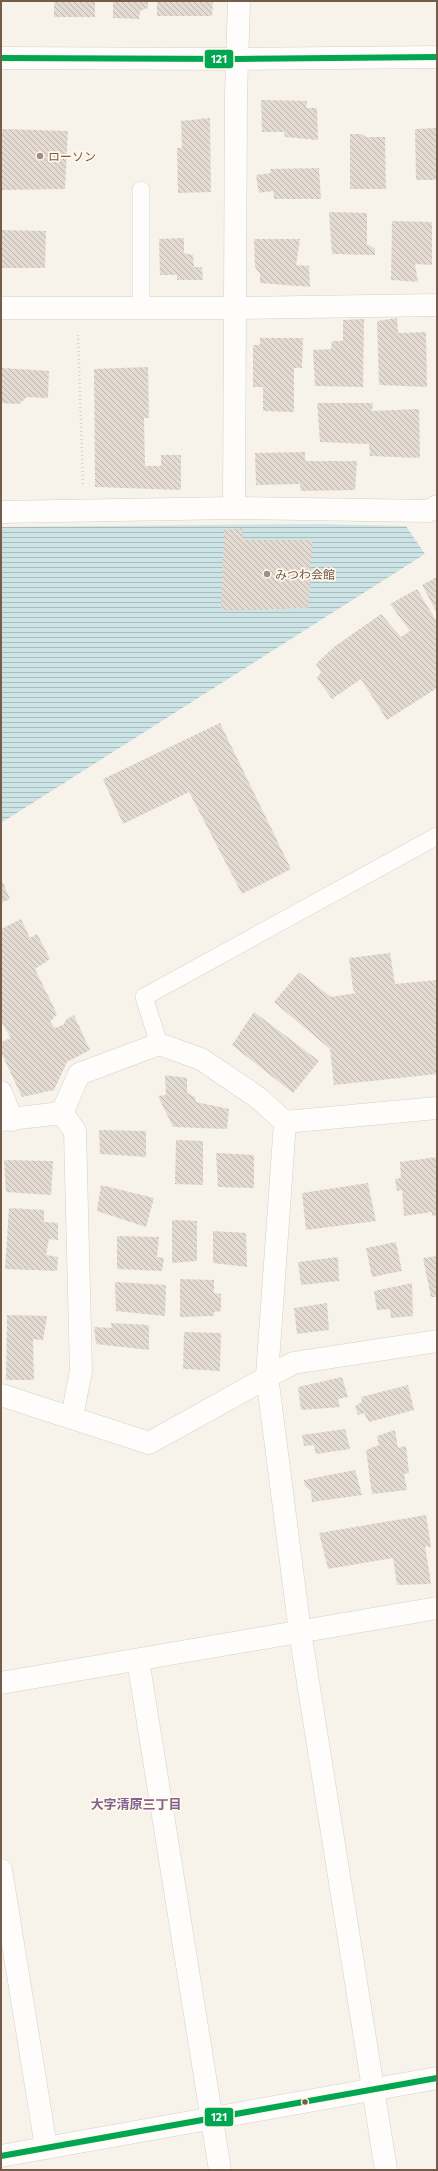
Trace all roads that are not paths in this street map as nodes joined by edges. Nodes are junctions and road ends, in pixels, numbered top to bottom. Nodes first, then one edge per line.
1 (239, 1) edge
2 (437, 57) edge
3 (1, 58) edge
4 (236, 60) junction
5 (141, 190) dead end
6 (437, 305) edge
7 (1, 308) edge
8 (141, 308) junction
9 (235, 308) junction
10 (437, 506) edge
11 (234, 508) junction
12 (1, 512) edge
13 (437, 836) edge
14 (159, 1044) junction
15 (1, 1092) edge
16 (437, 1108) edge
17 (62, 1113) junction
18 (6, 1120) edge
19 (286, 1122) junction
20 (437, 1341) edge
21 (267, 1376) junction
22 (1, 1395) edge
23 (72, 1417) junction
24 (437, 1608) edge
25 (300, 1632) junction
26 (138, 1660) junction
27 (1, 1684) edge
28 (1, 1870) edge
29 (437, 2078) edge
30 (373, 2090) junction
31 (212, 2118) junction
32 (46, 2148) junction
33 (1, 2156) edge
34 (220, 2170) edge
35 (386, 2170) edge

1 - 4 street
2 - 4 street
3 - 4 street
4 - 9 street
5 - 8 lane
6 - 9 street
7 - 8 street
8 - 9 street
9 - 11 street
10 - 11 street
11 - 12 street
13 - 14 lane
14 - 17 street
14 - 19 street
15 - 18 street
16 - 19 street
17 - 18 street
17 - 23 street
19 - 21 street
20 - 21 street
21 - 23 street
21 - 25 street
22 - 23 street
24 - 25 street
25 - 26 street
25 - 30 street
26 - 27 street
26 - 31 street
28 - 32 street
29 - 30 street
30 - 31 street
30 - 35 street
31 - 32 street
31 - 34 street
32 - 33 street

